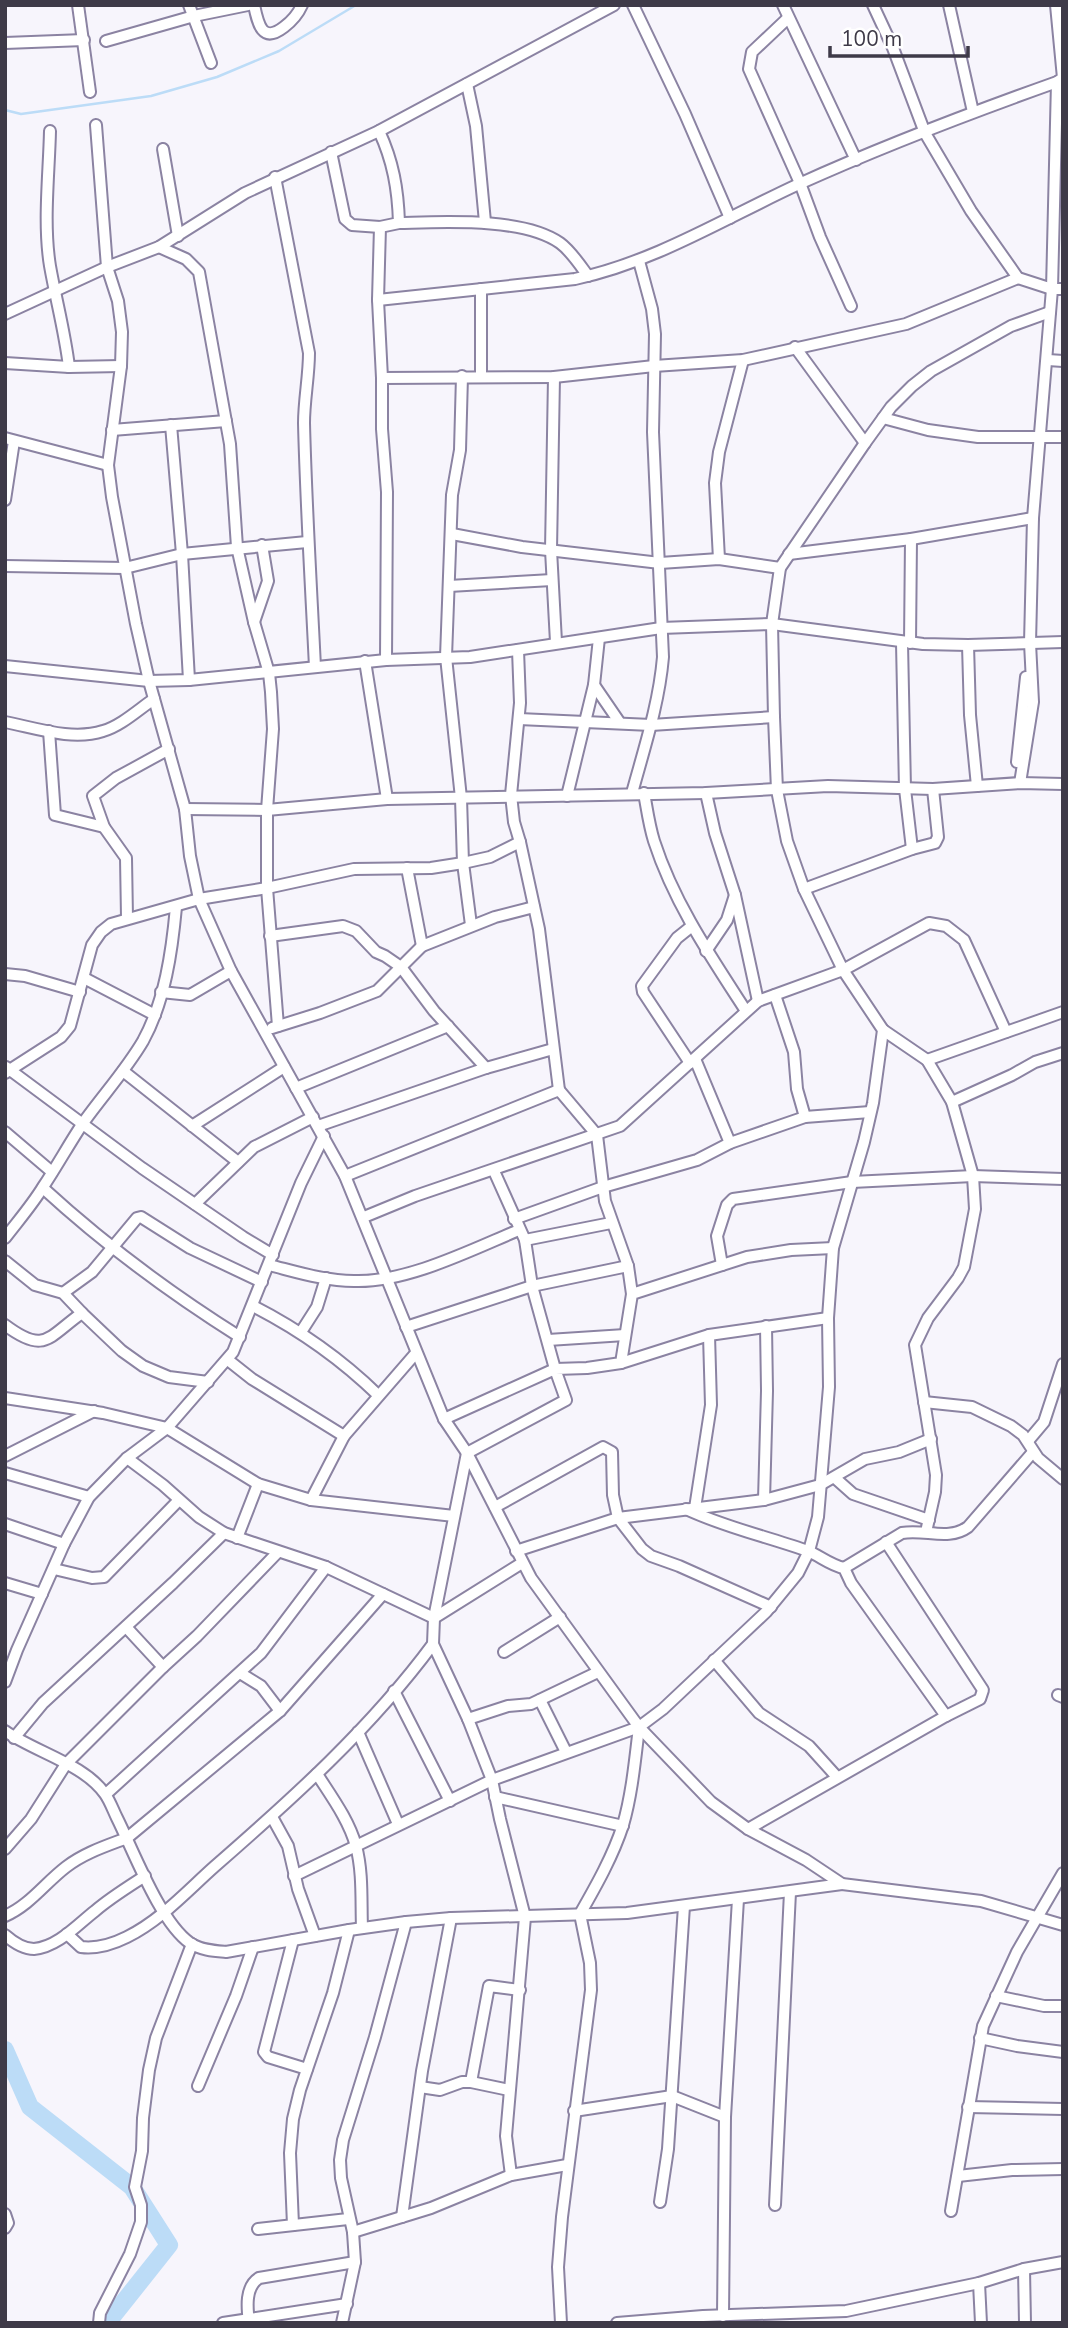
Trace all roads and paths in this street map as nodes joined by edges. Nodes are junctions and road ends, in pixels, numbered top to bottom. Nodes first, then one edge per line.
1 (78, 5) edge
2 (248, 5) edge
3 (254, 5) edge
4 (302, 5) edge
5 (614, 5) edge
6 (633, 5) edge
7 (783, 5) edge
8 (873, 5) edge
9 (949, 5) edge
10 (1056, 5) edge
11 (192, 11) edge
12 (788, 18) junction
13 (84, 40) junction
14 (106, 41) dead end
15 (5, 43) edge
16 (211, 63) dead end
17 (1057, 82) junction
18 (467, 84) junction
19 (90, 92) dead end
20 (973, 113) junction
21 (96, 125) dead end
22 (50, 131) dead end
23 (379, 131) junction
24 (925, 133) junction
25 (163, 149) dead end
26 (331, 152) junction
27 (856, 160) junction
28 (275, 177) junction
29 (800, 183) junction
30 (730, 218) junction
31 (485, 222) junction
32 (399, 223) junction
33 (380, 227) junction
34 (1057, 228) edge
35 (178, 236) junction
36 (159, 247) junction
37 (639, 261) junction
38 (107, 267) junction
39 (588, 276) junction
40 (1018, 278) junction
41 (481, 289) junction
42 (1057, 289) edge
43 (57, 292) junction
44 (378, 300) junction
45 (851, 306) dead end
46 (1050, 312) junction
47 (5, 314) edge
48 (795, 347) junction
49 (743, 360) junction
50 (1048, 360) junction
51 (1063, 361) edge
52 (5, 363) edge
53 (121, 366) junction
54 (654, 366) junction
55 (69, 367) junction
56 (462, 376) junction
57 (481, 376) junction
58 (554, 377) junction
59 (382, 378) junction
60 (883, 418) junction
61 (226, 421) junction
62 (172, 425) junction
63 (111, 430) junction
64 (1040, 437) junction
65 (1063, 437) edge
66 (10, 440) edge
67 (864, 443) junction
68 (108, 465) junction
69 (5, 500) edge
70 (1033, 518) junction
71 (452, 534) junction
72 (911, 539) junction
73 (307, 542) junction
74 (262, 545) junction
75 (237, 547) junction
76 (551, 550) junction
77 (182, 554) junction
78 (789, 554) junction
79 (719, 559) junction
80 (660, 563) junction
81 (5, 566) edge
82 (125, 568) junction
83 (780, 568) junction
84 (552, 580) junction
85 (449, 586) junction
86 (254, 622) junction
87 (772, 624) junction
88 (661, 628) junction
89 (599, 638) junction
90 (556, 642) junction
91 (1063, 642) edge
92 (906, 643) junction
93 (1030, 643) junction
94 (968, 646) junction
95 (518, 650) junction
96 (446, 657) junction
97 (386, 660) junction
98 (365, 662) junction
99 (5, 666) edge
100 (315, 667) junction
101 (269, 673) junction
102 (189, 680) junction
103 (149, 681) junction
104 (594, 685) junction
105 (154, 699) junction
106 (774, 718) junction
107 (519, 719) junction
108 (5, 722) edge
109 (585, 723) junction
110 (620, 723) junction
111 (651, 725) junction
112 (49, 731) junction
113 (169, 748) junction
114 (1017, 783) junction
115 (1063, 784) edge
116 (977, 786) junction
117 (905, 789) junction
118 (933, 789) junction
119 (777, 790) junction
120 (632, 793) junction
121 (644, 793) junction
122 (706, 793) junction
123 (511, 796) junction
124 (567, 796) junction
125 (461, 798) junction
126 (387, 799) junction
127 (185, 809) junction
128 (267, 810) junction
129 (104, 827) junction
130 (520, 842) junction
131 (912, 849) junction
132 (463, 863) junction
133 (407, 868) junction
134 (267, 888) junction
135 (804, 889) junction
136 (735, 895) junction
137 (199, 899) junction
138 (176, 907) junction
139 (534, 907) junction
140 (127, 918) junction
141 (471, 925) junction
142 (692, 926) junction
143 (270, 936) junction
144 (422, 946) junction
145 (706, 951) junction
146 (401, 967) junction
147 (843, 970) junction
148 (231, 971) junction
149 (5, 974) edge
150 (84, 978) junction
151 (80, 992) junction
152 (161, 992) junction
153 (775, 995) junction
154 (758, 1001) junction
155 (746, 1011) junction
156 (1063, 1012) edge
157 (155, 1015) junction
158 (278, 1026) junction
159 (448, 1026) junction
160 (264, 1030) junction
161 (883, 1030) junction
162 (1006, 1032) junction
163 (553, 1049) junction
164 (1063, 1054) edge
165 (927, 1060) junction
166 (692, 1061) junction
167 (284, 1067) junction
168 (486, 1068) junction
169 (6, 1070) edge
170 (123, 1071) junction
171 (296, 1088) junction
172 (559, 1090) junction
173 (952, 1102) junction
174 (870, 1112) junction
175 (805, 1116) junction
176 (83, 1124) junction
177 (192, 1126) junction
178 (318, 1126) junction
179 (5, 1132) edge
180 (597, 1135) junction
181 (730, 1143) junction
182 (238, 1162) junction
183 (495, 1171) junction
184 (52, 1172) junction
185 (345, 1176) junction
186 (974, 1176) junction
187 (1063, 1179) edge
188 (852, 1182) junction
189 (603, 1187) junction
190 (43, 1188) junction
191 (195, 1204) junction
192 (364, 1217) junction
193 (611, 1223) junction
194 (519, 1229) junction
195 (5, 1238) edge
196 (113, 1247) junction
197 (833, 1248) junction
198 (271, 1260) junction
199 (5, 1261) edge
200 (722, 1265) junction
201 (628, 1266) junction
202 (326, 1278) junction
203 (389, 1279) junction
204 (262, 1282) junction
205 (532, 1286) junction
206 (63, 1293) junction
207 (632, 1294) junction
208 (253, 1306) junction
209 (82, 1313) junction
210 (828, 1318) junction
211 (5, 1325) edge
212 (766, 1326) junction
213 (406, 1327) junction
214 (301, 1332) junction
215 (625, 1335) junction
216 (709, 1335) junction
217 (240, 1337) junction
218 (548, 1340) junction
219 (416, 1353) junction
220 (228, 1360) junction
221 (621, 1363) junction
222 (1063, 1364) edge
223 (555, 1369) junction
224 (208, 1382) junction
225 (378, 1395) junction
226 (5, 1398) edge
227 (924, 1402) junction
228 (94, 1411) junction
229 (444, 1419) junction
230 (167, 1428) junction
231 (344, 1436) junction
232 (931, 1439) junction
233 (1028, 1441) junction
234 (1033, 1452) junction
235 (467, 1453) junction
236 (5, 1456) edge
237 (127, 1458) junction
238 (5, 1473) edge
239 (835, 1478) junction
240 (1063, 1479) edge
241 (258, 1484) junction
242 (820, 1485) junction
243 (89, 1497) junction
244 (179, 1500) junction
245 (311, 1500) junction
246 (764, 1500) junction
247 (495, 1507) junction
248 (690, 1508) junction
249 (454, 1516) junction
250 (618, 1518) junction
251 (929, 1520) junction
252 (5, 1524) edge
253 (926, 1532) junction
254 (224, 1533) junction
255 (237, 1538) junction
256 (886, 1542) junction
257 (65, 1544) junction
258 (516, 1551) junction
259 (809, 1551) junction
260 (278, 1552) junction
261 (523, 1563) junction
262 (326, 1567) junction
263 (844, 1568) junction
264 (54, 1569) junction
265 (5, 1583) edge
266 (42, 1594) junction
267 (383, 1594) junction
268 (771, 1607) junction
269 (560, 1617) junction
270 (434, 1618) junction
271 (126, 1627) junction
272 (433, 1644) junction
273 (5, 1645) edge
274 (17, 1650) junction
275 (504, 1652) dead end
276 (714, 1660) junction
277 (163, 1667) junction
278 (598, 1672) junction
279 (240, 1673) junction
280 (5, 1682) edge
281 (394, 1691) junction
282 (540, 1700) junction
283 (280, 1711) junction
284 (946, 1716) junction
285 (468, 1719) junction
286 (639, 1727) junction
287 (358, 1732) junction
288 (10, 1734) edge
289 (566, 1752) junction
290 (66, 1764) junction
291 (317, 1774) junction
292 (837, 1777) junction
293 (492, 1780) junction
294 (106, 1794) junction
295 (495, 1797) junction
296 (450, 1801) junction
297 (272, 1817) junction
298 (398, 1824) junction
299 (623, 1826) junction
300 (748, 1829) junction
301 (127, 1838) junction
302 (356, 1845) junction
303 (5, 1849) edge
304 (1063, 1873) edge
305 (145, 1876) junction
306 (294, 1876) junction
307 (842, 1884) junction
308 (790, 1892) junction
309 (738, 1899) junction
310 (684, 1906) junction
311 (165, 1913) junction
312 (580, 1914) junction
313 (5, 1916) edge
314 (525, 1917) junction
315 (451, 1918) junction
316 (1036, 1918) junction
317 (405, 1922) junction
318 (1063, 1925) edge
319 (362, 1928) junction
320 (349, 1930) junction
321 (67, 1934) junction
322 (5, 1935) edge
323 (315, 1936) junction
324 (293, 1940) junction
325 (192, 1944) junction
326 (253, 1947) junction
327 (520, 1990) junction
328 (996, 1996) junction
329 (1063, 2006) edge
330 (980, 2038) junction
331 (1063, 2052) edge
332 (307, 2070) junction
333 (471, 2082) junction
334 (198, 2086) dead end
335 (420, 2087) junction
336 (509, 2090) junction
337 (672, 2096) junction
338 (968, 2107) junction
339 (1063, 2109) edge
340 (575, 2112) junction
341 (725, 2117) junction
342 (567, 2165) junction
343 (1063, 2169) edge
344 (511, 2175) junction
345 (958, 2176) junction
346 (660, 2202) dead end
347 (775, 2205) dead end
348 (951, 2211) dead end
349 (5, 2214) edge
350 (402, 2217) junction
351 (348, 2219) junction
352 (292, 2225) junction
353 (5, 2228) edge
354 (258, 2229) dead end
355 (352, 2232) junction
356 (355, 2262) junction
357 (1063, 2262) edge
358 (1024, 2269) junction
359 (979, 2283) junction
360 (347, 2304) junction
361 (723, 2316) junction
362 (248, 2321) edge
363 (99, 2323) edge
364 (223, 2323) edge
365 (342, 2323) edge
366 (561, 2323) edge
367 (617, 2323) edge
368 (981, 2323) edge
369 (1026, 2323) edge

1 - 13 street
2 - 11 street
3 - 4 street
5 - 18 street
6 - 30 street
7 - 12 street
8 - 24 street
9 - 20 street
10 - 17 street
11 - 14 street
11 - 16 street
12 - 27 street
12 - 29 street
13 - 15 street
13 - 19 street
17 - 20 street
17 - 34 street
18 - 23 street
18 - 31 street
20 - 24 street
21 - 38 street
22 - 43 street
23 - 26 street
23 - 32 street
24 - 27 street
24 - 40 street
25 - 35 street
26 - 28 street
26 - 33 street
27 - 29 street
28 - 35 street
28 - 73 street
29 - 30 street
29 - 45 street
30 - 37 street
31 - 32 street
31 - 39 street
32 - 33 street
33 - 44 street
34 - 42 street
35 - 36 street
36 - 38 street
36 - 61 street
37 - 39 street
37 - 54 street
38 - 43 street
38 - 53 street
39 - 41 street
40 - 42 street
40 - 48 street
41 - 44 street
41 - 57 street
42 - 46 street
43 - 47 street
43 - 55 street
44 - 59 street
46 - 50 street
46 - 60 street
48 - 49 street
48 - 67 street
49 - 54 street
49 - 79 street
50 - 51 street
50 - 64 street
52 - 55 street
53 - 55 street
53 - 63 street
54 - 58 street
54 - 80 street
56 - 57 street
56 - 59 street
56 - 71 street
57 - 58 street
58 - 76 street
59 - 97 street
60 - 64 street
60 - 67 street
61 - 62 street
61 - 75 street
62 - 63 street
62 - 77 street
63 - 68 street
64 - 65 street
64 - 70 street
66 - 68 street
66 - 69 street
67 - 78 street
68 - 82 street
70 - 72 street
70 - 93 street
71 - 76 street
71 - 85 street
72 - 78 street
72 - 92 street
73 - 74 street
73 - 100 street
74 - 75 street
74 - 86 street
75 - 77 street
75 - 86 street
76 - 80 street
76 - 84 street
77 - 82 street
77 - 102 street
78 - 83 street
79 - 80 street
79 - 83 street
80 - 88 street
81 - 82 street
82 - 103 street
83 - 87 street
84 - 85 street
84 - 90 street
85 - 96 street
86 - 101 street
87 - 88 street
87 - 92 street
87 - 106 street
88 - 89 street
88 - 111 street
89 - 90 street
89 - 104 street
90 - 95 street
91 - 93 street
92 - 94 street
92 - 117 street
93 - 94 street
93 - 114 street
94 - 116 street
95 - 96 street
95 - 107 street
96 - 97 street
96 - 125 street
97 - 98 street
98 - 100 street
98 - 126 street
99 - 103 street
100 - 101 street
101 - 102 street
101 - 128 street
102 - 103 street
103 - 105 street
104 - 109 street
104 - 110 street
105 - 112 street
105 - 113 street
106 - 111 street
106 - 119 street
107 - 109 street
107 - 123 street
108 - 112 street
109 - 110 street
109 - 124 street
110 - 111 street
111 - 120 street
112 - 129 street
113 - 127 street
113 - 129 street
114 - 115 street
114 - 116 street
116 - 118 street
117 - 118 street
117 - 119 street
117 - 131 street
118 - 131 street
119 - 122 street
119 - 135 street
120 - 121 street
120 - 124 street
121 - 122 street
121 - 142 street
122 - 136 street
123 - 124 street
123 - 125 street
123 - 130 street
125 - 126 street
125 - 132 street
126 - 128 street
127 - 128 street
127 - 137 street
128 - 134 street
129 - 140 street
130 - 132 street
130 - 139 street
131 - 135 street
132 - 133 street
132 - 141 street
133 - 134 street
133 - 144 street
134 - 137 street
134 - 143 street
135 - 147 street
136 - 145 street
136 - 154 street
137 - 138 street
137 - 148 street
138 - 140 street
138 - 152 street
139 - 141 street
139 - 163 street
140 - 150 street
141 - 144 street
142 - 145 street
142 - 166 street
143 - 146 street
143 - 158 street
144 - 146 street
145 - 155 street
146 - 158 street
146 - 159 street
147 - 153 street
147 - 161 street
147 - 162 street
148 - 152 street
148 - 160 street
149 - 151 street
150 - 151 street
150 - 157 street
151 - 169 street
152 - 157 street
153 - 154 street
153 - 175 street
154 - 155 street
155 - 166 street
156 - 162 street
157 - 170 street
158 - 160 street
159 - 168 street
159 - 171 street
160 - 167 street
161 - 165 street
161 - 174 street
162 - 165 street
163 - 168 street
163 - 172 street
164 - 173 street
165 - 173 street
166 - 180 street
166 - 181 street
167 - 171 street
167 - 177 street
168 - 178 street
169 - 176 street
170 - 176 street
170 - 177 street
171 - 178 street
172 - 180 street
172 - 185 street
173 - 186 street
174 - 175 street
174 - 188 street
175 - 181 street
176 - 184 street
176 - 191 street
177 - 182 street
178 - 182 street
178 - 185 street
178 - 198 street
179 - 184 street
180 - 183 street
180 - 189 street
181 - 189 street
182 - 191 street
183 - 192 street
183 - 194 street
184 - 190 street
185 - 192 street
186 - 187 street
186 - 188 street
186 - 227 street
188 - 197 street
188 - 200 street
189 - 193 street
189 - 194 street
190 - 195 street
190 - 196 street
191 - 198 street
192 - 203 street
193 - 194 street
193 - 201 street
194 - 203 street
194 - 205 street
196 - 204 street
196 - 206 street
196 - 217 street
197 - 200 street
197 - 210 street
198 - 202 street
198 - 204 street
199 - 206 street
200 - 207 street
201 - 205 street
201 - 207 street
202 - 203 street
202 - 214 street
203 - 213 street
204 - 208 street
205 - 213 street
205 - 218 street
206 - 209 street
207 - 215 street
208 - 214 street
208 - 217 street
209 - 211 street
209 - 224 street
210 - 212 street
210 - 242 street
212 - 216 street
212 - 246 street
213 - 219 street
214 - 225 street
215 - 218 street
215 - 221 street
216 - 221 street
216 - 248 street
217 - 220 street
218 - 223 street
219 - 225 street
219 - 229 street
220 - 224 street
220 - 231 street
221 - 223 street
222 - 233 street
223 - 229 street
223 - 235 street
224 - 230 street
225 - 231 street
226 - 228 street
227 - 232 street
227 - 233 street
228 - 230 street
228 - 236 street
229 - 235 street
230 - 237 street
230 - 241 street
231 - 245 street
232 - 239 street
232 - 251 street
233 - 234 street
234 - 240 street
234 - 253 street
235 - 247 street
235 - 249 street
237 - 243 street
237 - 244 street
238 - 243 street
239 - 242 street
239 - 251 street
241 - 245 street
241 - 255 street
242 - 246 street
242 - 259 street
243 - 257 street
244 - 254 street
244 - 264 street
245 - 249 street
246 - 248 street
247 - 250 street
247 - 258 street
248 - 250 street
248 - 259 street
249 - 270 street
250 - 258 street
250 - 268 street
251 - 253 street
252 - 257 street
253 - 256 street
254 - 255 street
254 - 271 street
255 - 260 street
256 - 263 street
256 - 284 street
257 - 264 street
258 - 261 street
259 - 263 street
259 - 268 street
260 - 262 street
260 - 277 street
261 - 269 street
261 - 270 street
262 - 267 street
262 - 279 street
263 - 284 street
264 - 266 street
265 - 266 street
266 - 274 street
267 - 270 street
267 - 283 street
268 - 276 street
269 - 275 street
269 - 278 street
270 - 272 street
271 - 277 street
271 - 288 street
272 - 281 street
272 - 285 street
273 - 274 street
274 - 280 street
276 - 286 street
276 - 292 street
277 - 290 street
278 - 282 street
278 - 286 street
279 - 283 street
279 - 294 street
281 - 287 street
281 - 296 street
282 - 285 street
282 - 289 street
283 - 301 street
284 - 292 street
285 - 293 street
286 - 289 street
286 - 299 street
286 - 300 street
287 - 291 street
287 - 298 street
288 - 290 street
289 - 293 street
290 - 294 street
290 - 303 street
291 - 297 street
291 - 302 street
292 - 300 street
293 - 295 street
293 - 296 street
294 - 301 street
295 - 299 street
295 - 314 street
296 - 298 street
297 - 306 street
297 - 311 street
298 - 302 street
299 - 312 street
300 - 307 street
301 - 305 street
301 - 313 street
302 - 306 street
302 - 319 street
304 - 316 street
305 - 311 street
305 - 321 street
306 - 323 street
307 - 308 street
307 - 316 street
308 - 309 street
308 - 347 street
309 - 310 street
309 - 341 street
310 - 312 street
310 - 337 street
311 - 321 street
311 - 325 street
312 - 314 street
312 - 340 street
314 - 315 street
314 - 327 street
315 - 317 street
315 - 335 street
316 - 318 street
316 - 328 street
317 - 319 street
317 - 351 street
319 - 320 street
320 - 323 street
320 - 332 street
321 - 322 street
323 - 324 street
324 - 326 street
324 - 332 street
325 - 326 street
325 - 363 street
326 - 334 street
327 - 333 street
327 - 336 street
328 - 329 street
328 - 330 street
330 - 331 street
330 - 338 street
332 - 352 street
333 - 335 street
333 - 336 street
335 - 350 street
336 - 344 street
337 - 340 street
337 - 341 street
337 - 346 street
338 - 339 street
338 - 345 street
340 - 342 street
341 - 361 street
342 - 344 street
342 - 366 street
343 - 345 street
344 - 350 street
345 - 348 street
349 - 353 street
350 - 355 street
351 - 352 street
351 - 355 street
352 - 354 street
355 - 356 street
356 - 360 street
356 - 362 street
357 - 358 street
358 - 359 street
358 - 369 street
359 - 361 street
359 - 368 street
360 - 362 street
360 - 365 street
361 - 367 street
362 - 364 street

